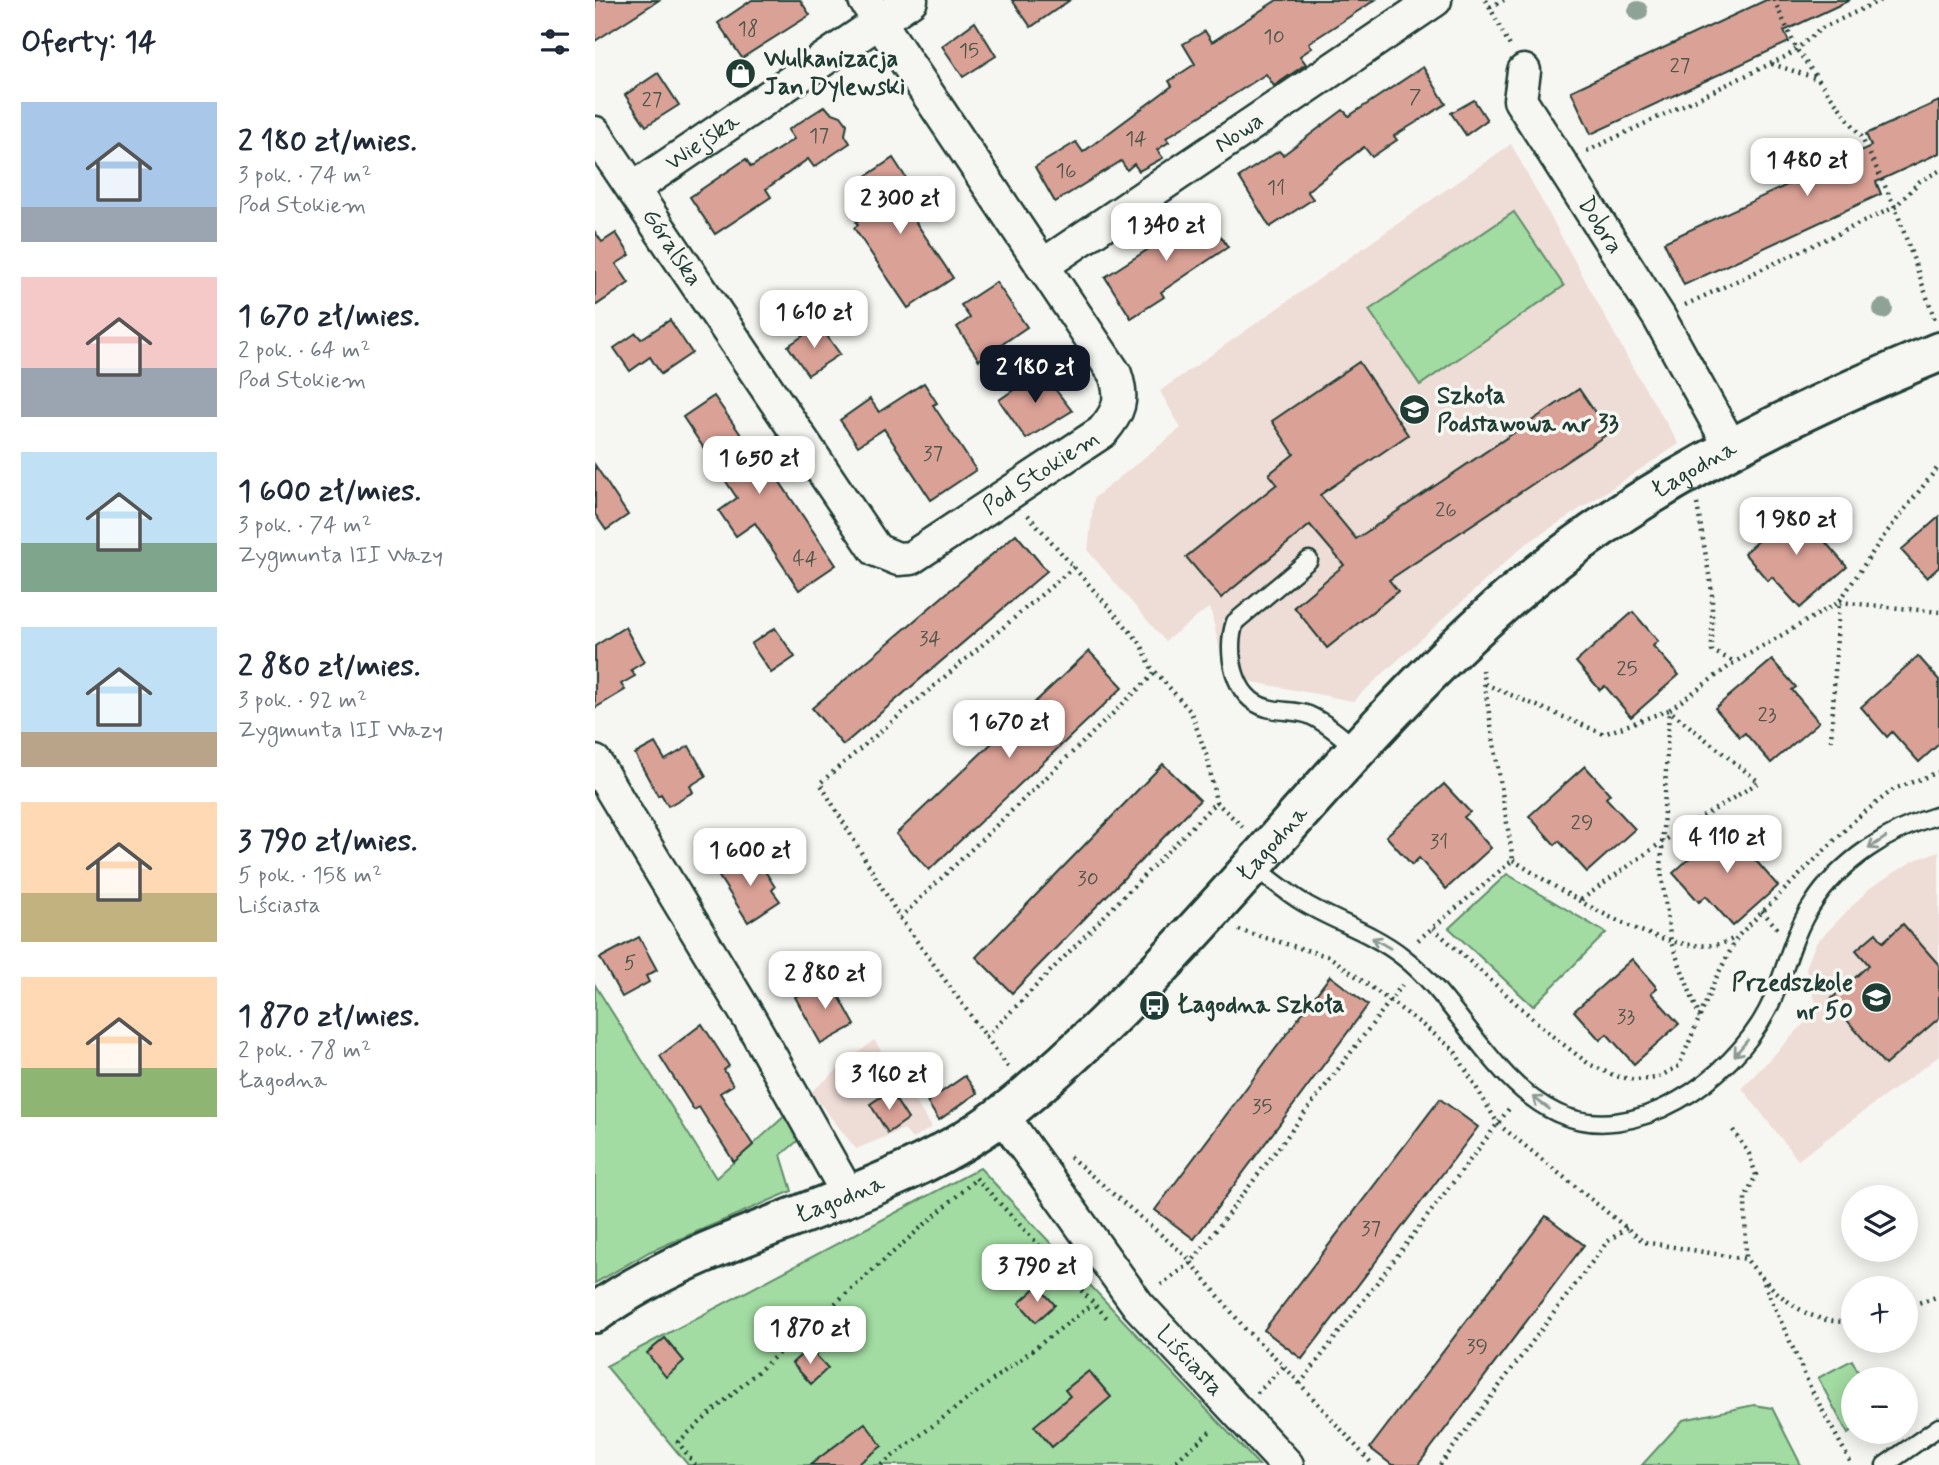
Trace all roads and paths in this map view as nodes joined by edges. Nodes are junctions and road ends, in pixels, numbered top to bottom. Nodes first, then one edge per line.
1 (911, 0) edge
2 (1435, 0) edge
3 (1486, 0) edge
4 (1504, 0) edge
5 (1775, 0) edge
6 (1881, 0) edge
7 (1490, 7) junction
8 (872, 11) edge
9 (1797, 50) junction
10 (1772, 64) junction
11 (1524, 71) joint
12 (1818, 79) junction
13 (595, 133) edge
14 (1580, 154) dead end
15 (1939, 172) edge
16 (633, 189) junction
17 (1895, 207) junction
18 (1042, 266) junction
19 (1658, 317) junction
20 (1938, 340) edge
21 (1732, 449) junction
22 (1939, 466) edge
23 (1691, 472) junction
24 (1009, 493) junction
25 (898, 559) joint
26 (1309, 560) dead end
27 (1074, 567) junction
28 (1839, 602) junction
29 (1939, 612) edge
30 (1480, 658) dead end
31 (1735, 662) junction
32 (1156, 672) junction
33 (1485, 684) junction
34 (1668, 710) junction
35 (1831, 741) dead end
36 (1357, 750) junction
37 (595, 762) edge
38 (1939, 772) edge
39 (1216, 802) junction
40 (1939, 815) edge
41 (1662, 842) junction
42 (1250, 848) junction
43 (1513, 860) junction
44 (1578, 902) junction
45 (900, 918) junction
46 (1242, 919) dead end
47 (1433, 928) junction
48 (1738, 936) junction
49 (1671, 942) junction
50 (1402, 955) junction
51 (1389, 1001) junction
52 (1700, 1018) junction
53 (986, 1037) junction
54 (1011, 1072) dead end
55 (1002, 1115) junction
56 (1498, 1124) junction
57 (1733, 1130) dead end
58 (1075, 1160) dead end
59 (976, 1179) dead end
60 (849, 1196) junction
61 (1627, 1227) junction
62 (1746, 1259) junction
63 (1191, 1263) junction
64 (1763, 1279) junction
65 (1161, 1284) dead end
66 (1939, 1296) edge
67 (1918, 1303) edge
68 (1093, 1304) dead end
69 (595, 1313) edge
70 (1841, 1323) edge
71 (1284, 1366) junction
72 (1300, 1384) junction
73 (1256, 1395) dead end
74 (1939, 1427) edge
75 (1213, 1429) dead end
76 (695, 1465) edge
77 (881, 1465) edge
78 (1171, 1465) edge
79 (1287, 1465) edge
80 (1373, 1465) edge
81 (1440, 1465) edge
82 (1852, 1465) edge
83 (1885, 1465) edge

1 - 8 street, Wiejska
2 - 18 street, Nowa
3 - 7 path
4 - 7 path
5 - 9 path
6 - 9 path
7 - 11 path
8 - 16 street, Wiejska
8 - 18 street, Pod Stokiem
9 - 10 path
9 - 12 path
10 - 12 path
10 - 14 path
11 - 19 street, Dobra
12 - 17 path
13 - 16 street, Góralska
15 - 17 path
16 - 25 street, Góralska
17 - 19 path
17 - 20 path
18 - 24 street, Pod Stokiem
19 - 21 street, Dobra
20 - 21 street, Łagodna
21 - 23 street, Łagodna
22 - 28 path
23 - 31 path
23 - 36 street, Łagodna
24 - 25 street, Pod Stokiem
24 - 27 path
26 - 36 lane
27 - 32 path
27 - 45 path
28 - 29 path
28 - 31 path
28 - 35 path
30 - 33 path
31 - 34 path
32 - 39 path
32 - 45 path
33 - 34 path
33 - 43 path
34 - 41 path
34 - 41 path
36 - 42 street, Łagodna
37 - 60 street
38 - 48 path
39 - 42 path
39 - 53 path
40 -> 50 lane
41 - 44 path
41 - 49 path
50 -> 42 lane
42 - 55 street, Łagodna
43 - 44 path
43 - 47 path
44 - 49 path
45 - 53 path
46 - 51 path
47 - 50 path
47 - 52 path
48 - 49 path
48 - 52 path
49 - 52 path
51 - 56 path
51 - 63 path
53 - 54 path
55 - 60 street, Łagodna
55 - 79 street, Liściasta
56 - 61 path
56 - 72 path
57 - 62 path
58 - 63 path
59 - 76 path
60 - 69 street, Łagodna
61 - 62 path
61 - 81 path
62 - 64 path
63 - 65 path
63 - 71 path
64 - 70 path
64 - 82 path
66 - 67 path
68 - 77 path
71 - 72 path
71 - 73 path
72 - 80 path
74 - 83 lane
75 - 78 path

